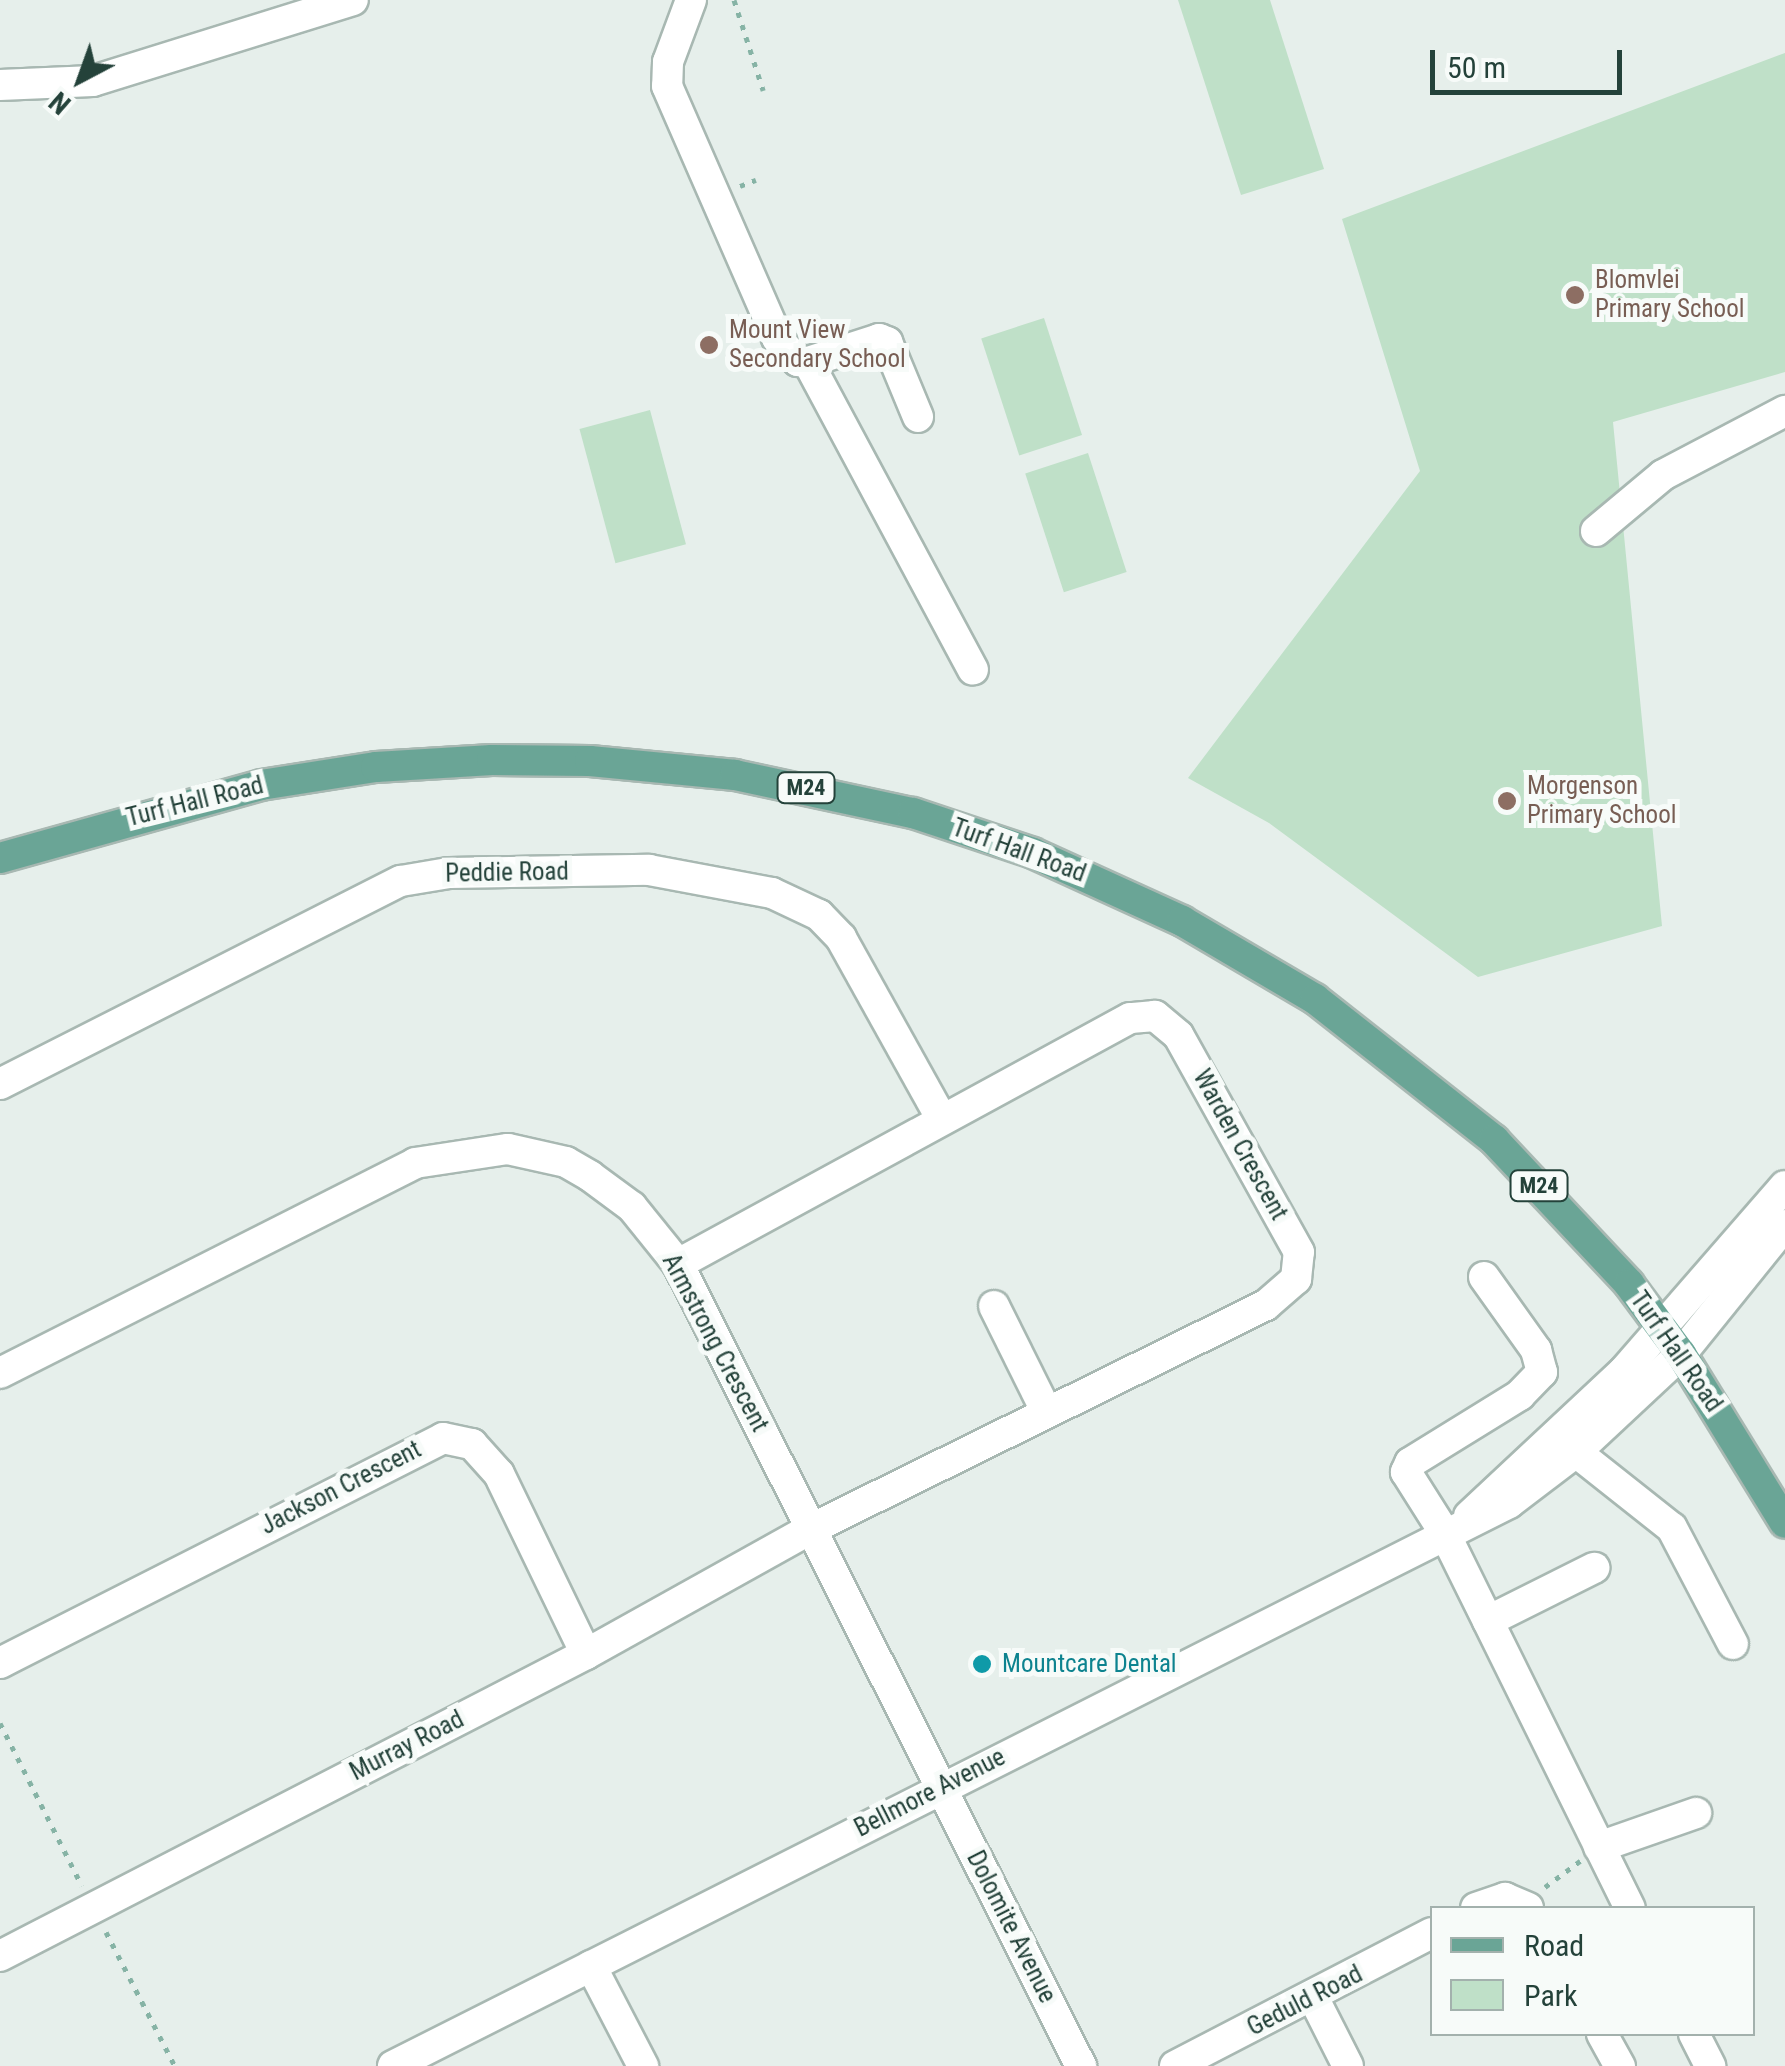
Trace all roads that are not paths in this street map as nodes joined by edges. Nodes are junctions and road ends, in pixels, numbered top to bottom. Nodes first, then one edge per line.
1 (354, 0) edge
2 (691, 0) edge
3 (0, 85) edge
4 (808, 362) junction
5 (1785, 412) edge
6 (918, 417) dead end
7 (1596, 531) dead end
8 (973, 670) dead end
9 (0, 858) edge
10 (0, 1084) edge
11 (941, 1118) junction
12 (1785, 1186) edge
13 (1785, 1224) edge
14 (678, 1264) junction
15 (1484, 1276) dead end
16 (994, 1306) dead end
17 (1671, 1342) junction
18 (0, 1372) edge
19 (1047, 1413) junction
20 (1576, 1452) junction
21 (1785, 1523) edge
22 (1455, 1525) junction
23 (811, 1530) junction
24 (1594, 1568) dead end
25 (1488, 1620) junction
26 (1733, 1644) dead end
27 (586, 1654) junction
28 (0, 1664) edge
29 (941, 1788) junction
30 (1696, 1813) dead end
31 (1599, 1847) junction
32 (1522, 1904) edge
33 (1480, 1906) edge
34 (1629, 1906) edge
35 (1430, 1934) edge
36 (0, 1956) edge
37 (591, 1966) junction
38 (1314, 1999) junction
39 (1603, 2036) edge
40 (1695, 2036) edge
41 (393, 2066) edge
42 (643, 2066) edge
43 (1081, 2066) edge
44 (1174, 2066) edge
45 (1348, 2066) edge
46 (1620, 2066) edge
47 (1710, 2066) edge

1 - 3 street
2 - 4 street
4 - 6 street
4 - 8 street
5 - 7 street
9 - 17 main road, Turf Hall Road / M24
10 - 11 street, Peddie Road
11 - 14 street, Warden Crescent
11 - 19 street, Warden Crescent
12 - 17 street
13 - 17 street
14 - 18 street, Armstrong Crescent
14 - 23 street, Armstrong Crescent
15 - 22 street
16 - 19 street
17 - 20 street, Bellmore Avenue
17 - 21 main road, Turf Hall Road / M24
17 - 22 street, Bellmore Avenue
19 - 23 street, Warden Crescent
20 - 22 street, Bellmore Avenue
20 - 26 street
22 - 25 street
22 - 29 street, Bellmore Avenue
23 - 27 street, Murray Road
23 - 29 street, Armstrong Crescent
24 - 25 street
25 - 31 street
27 - 28 street, Jackson Crescent
27 - 36 street, Murray Road
29 - 37 street, Bellmore Avenue
29 - 43 street, Dolomite Avenue
30 - 31 street
31 - 34 street
32 - 33 street
35 - 38 street, Geduld Road
37 - 41 street, Bellmore Avenue
37 - 42 street
38 - 44 street, Geduld Road
38 - 45 street
39 - 46 street
40 - 47 street

